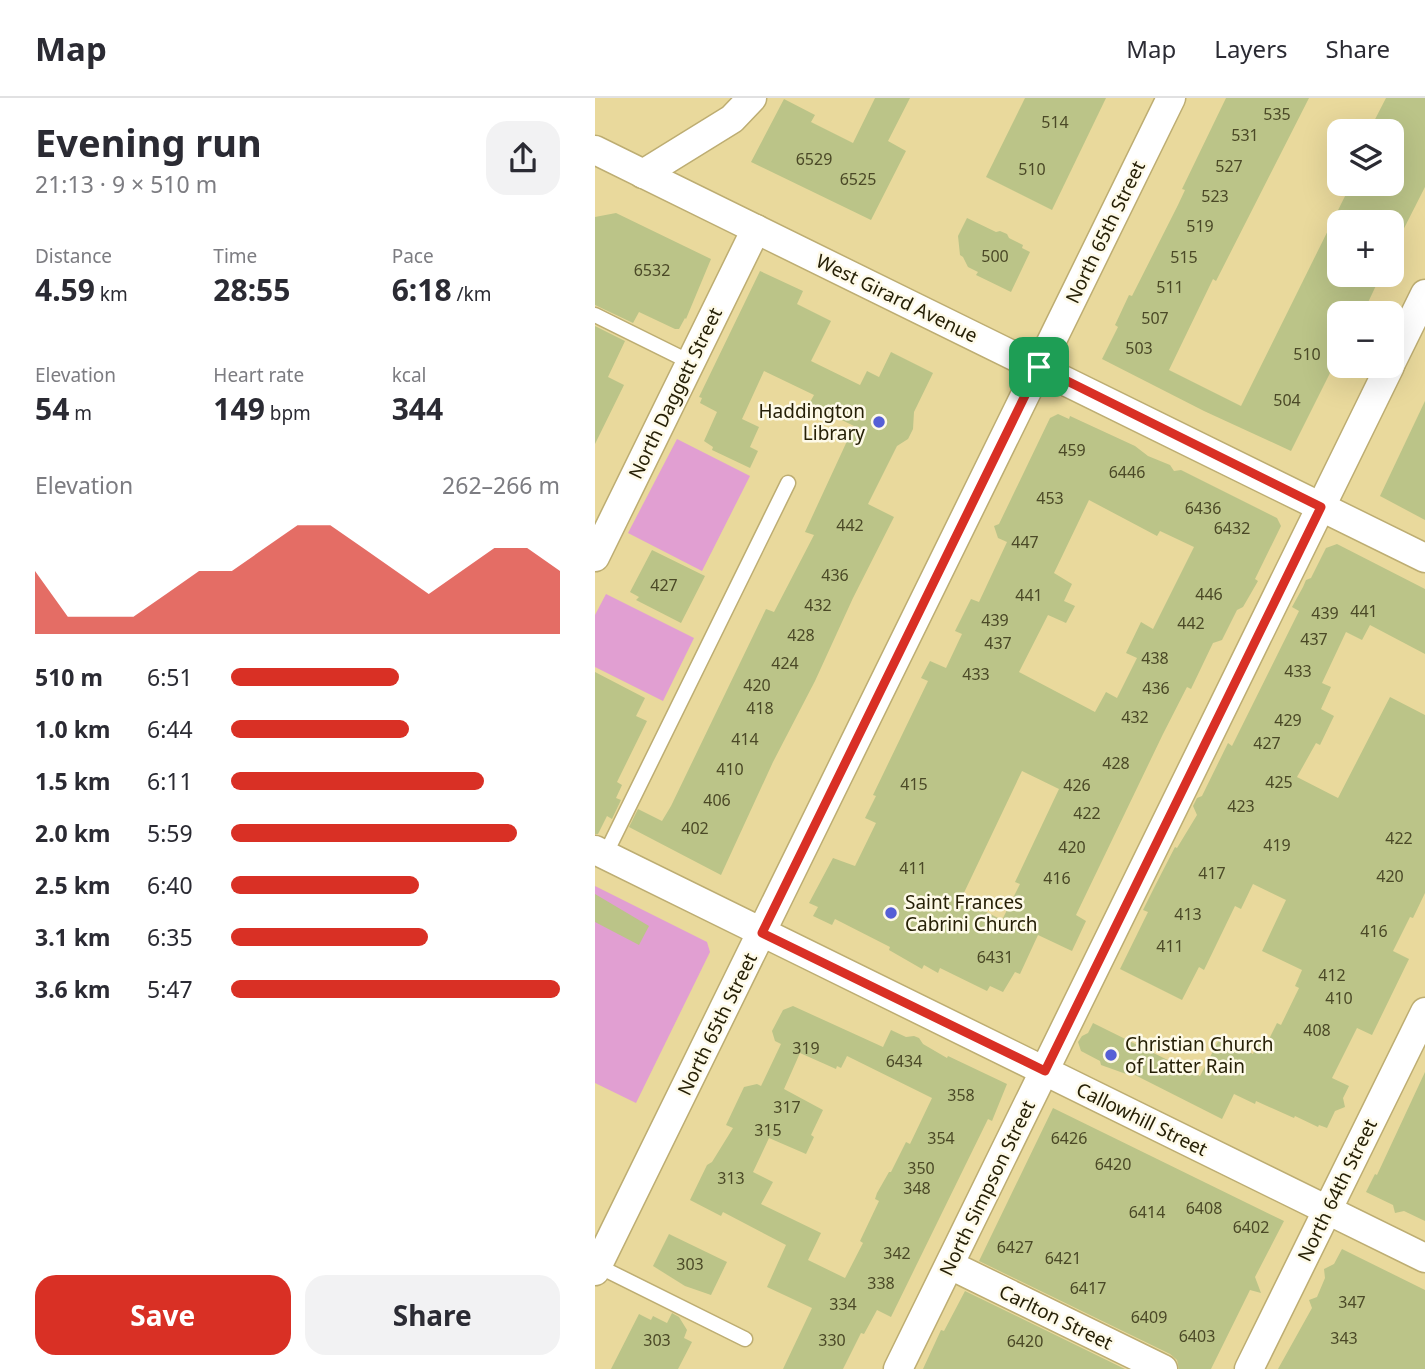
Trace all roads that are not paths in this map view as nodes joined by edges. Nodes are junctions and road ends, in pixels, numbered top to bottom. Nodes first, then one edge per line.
1 (753, 98) edge
2 (1171, 98) edge
3 (595, 150) edge
4 (643, 174) junction
5 (756, 229) junction
6 (1425, 294) edge
7 (595, 315) edge
8 (1404, 337) edge
9 (691, 362) junction
10 (1039, 367) junction
11 (1384, 378) edge
12 (787, 483) dead end
13 (1321, 507) junction
14 (595, 557) edge
15 (1425, 558) edge
16 (600, 853) edge
17 (762, 933) junction
18 (1425, 1012) edge
19 (1045, 1071) junction
20 (1328, 1210) junction
21 (1425, 1258) edge
22 (950, 1265) junction
23 (596, 1269) edge
24 (745, 1339) dead end
25 (898, 1369) edge
26 (1163, 1369) edge
27 (1249, 1369) edge

1 - 4 street
2 - 10 street, North 65th Street
3 - 4 street, West Girard Avenue
4 - 5 street, West Girard Avenue
5 - 9 street, North Daggett Street
5 - 10 street, West Girard Avenue
6 - 8 street, North Simpson Street
7 - 9 lane
9 - 14 street, North Daggett Street
10 - 13 street, West Girard Avenue
10 - 17 street, North 65th Street
11 - 13 street, North Simpson Street
12 - 16 lane
13 - 15 street, West Girard Avenue
13 - 19 street, North Simpson Street
16 - 17 street, Callowhill Street
17 - 19 street, Callowhill Street
17 - 23 street, North 65th Street
18 - 20 street, North 64th Street
19 - 20 street, Callowhill Street
19 - 22 street, North Simpson Street
20 - 21 street, Callowhill Street
20 - 27 street, North 64th Street
22 - 25 street, North Simpson Street
22 - 26 street, Carlton Street
23 - 24 lane

